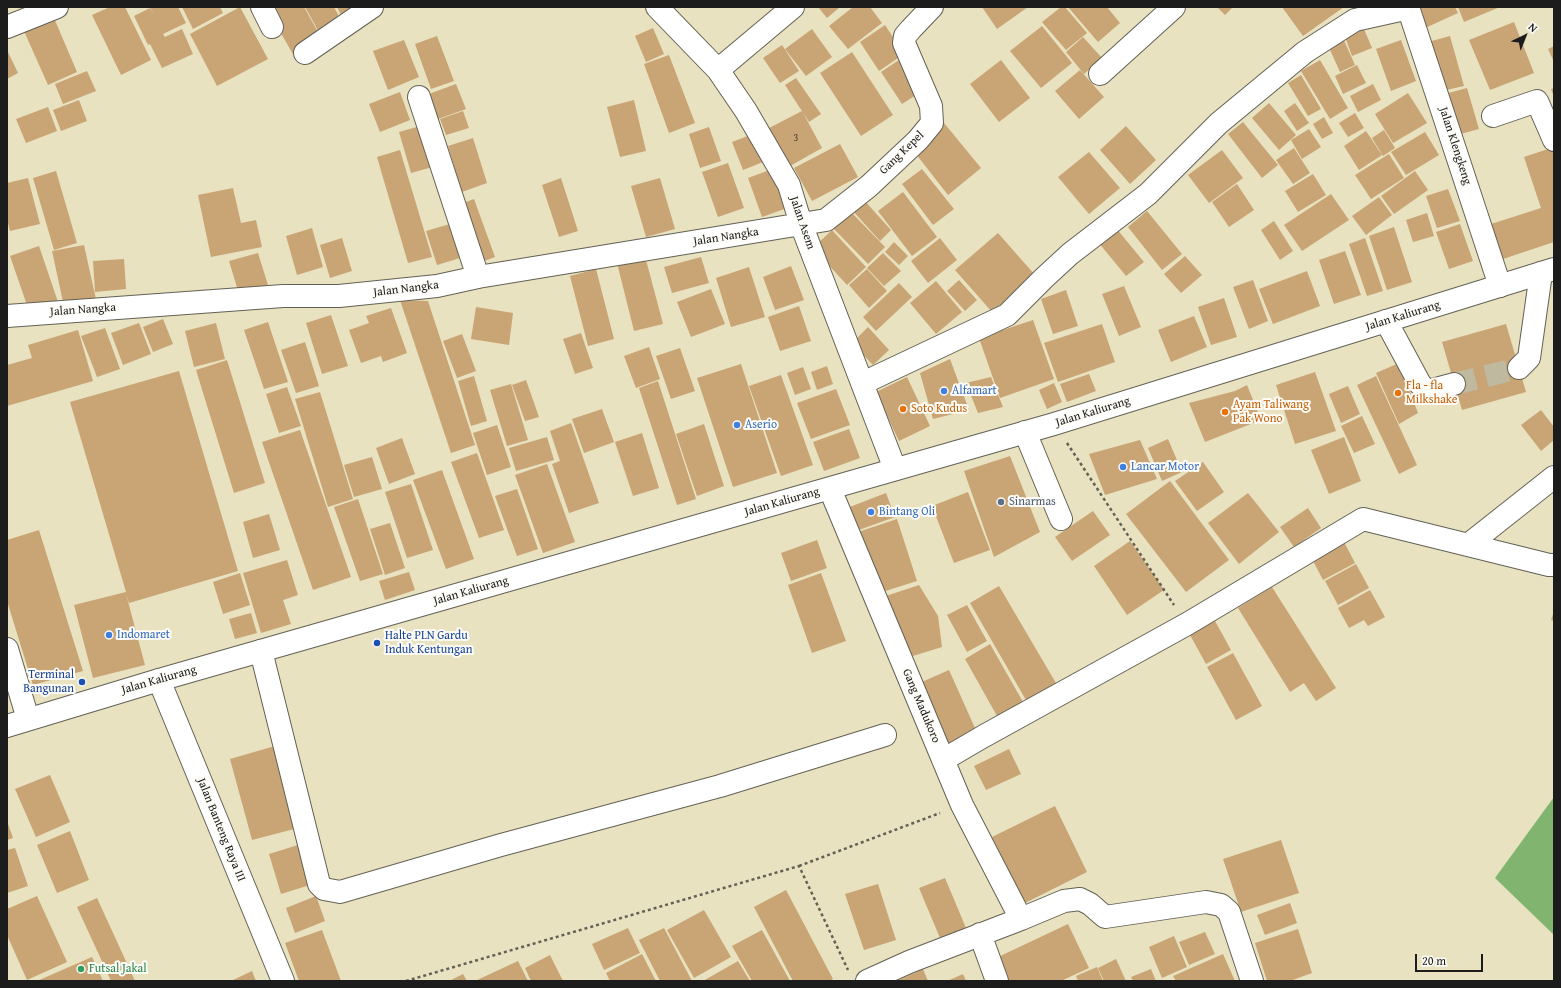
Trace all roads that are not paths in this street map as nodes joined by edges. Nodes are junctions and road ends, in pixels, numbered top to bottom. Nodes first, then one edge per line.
1 (57, 7) edge
2 (262, 7) edge
3 (372, 7) edge
4 (657, 7) edge
5 (793, 7) edge
6 (932, 7) edge
7 (1174, 7) edge
8 (1409, 8) edge
9 (7, 26) edge
10 (272, 27) dead end
11 (305, 53) dead end
12 (718, 70) junction
13 (1100, 74) dead end
14 (419, 97) dead end
15 (1493, 116) dead end
16 (1554, 140) edge
17 (801, 224) junction
18 (1547, 271) edge
19 (478, 277) junction
20 (1500, 286) junction
21 (7, 316) edge
22 (1386, 321) junction
23 (1519, 368) tunnel mouth
24 (863, 383) junction
25 (1454, 384) tunnel mouth
26 (1025, 432) junction
27 (896, 468) junction
28 (1554, 477) edge
29 (830, 489) junction
30 (1061, 519) dead end
31 (1468, 545) junction
32 (1554, 565) edge
33 (7, 649) edge
34 (261, 651) junction
35 (159, 680) junction
36 (28, 719) junction
37 (7, 726) edge
38 (885, 735) dead end
39 (943, 760) junction
40 (1021, 920) junction
41 (980, 934) junction
42 (858, 977) edge
43 (283, 981) edge
44 (997, 981) edge
45 (1252, 981) edge

1 - 9 street
2 - 10 street
3 - 11 street
4 - 12 street, Jalan Asem
5 - 12 street
6 - 17 street, Gang Kepel
7 - 13 street
8 - 20 street, Jalan Klengkeng
8 - 24 street
12 - 17 street, Jalan Asem
14 - 19 street
15 - 16 street
17 - 19 street, Jalan Nangka
17 - 24 street, Jalan Asem
18 - 20 street, Jalan Kaliurang
18 - 23 street
19 - 21 street, Jalan Nangka
20 - 22 street, Jalan Kaliurang
22 - 25 street
22 - 26 street, Jalan Kaliurang
24 - 27 street, Jalan Asem
26 - 27 street, Jalan Kaliurang
26 - 30 street
27 - 29 street, Jalan Kaliurang
28 - 31 street
29 - 34 street, Jalan Kaliurang
29 - 39 street, Gang Madukoro
31 - 32 street
31 - 39 street
33 - 36 street
34 - 35 street, Jalan Kaliurang
34 - 38 street
35 - 36 street, Jalan Kaliurang
35 - 43 street, Jalan Banteng Raya III
36 - 37 street, Jalan Kaliurang
39 - 40 street, Gang Madukoro
40 - 41 street
40 - 45 street
41 - 42 street
41 - 44 street

